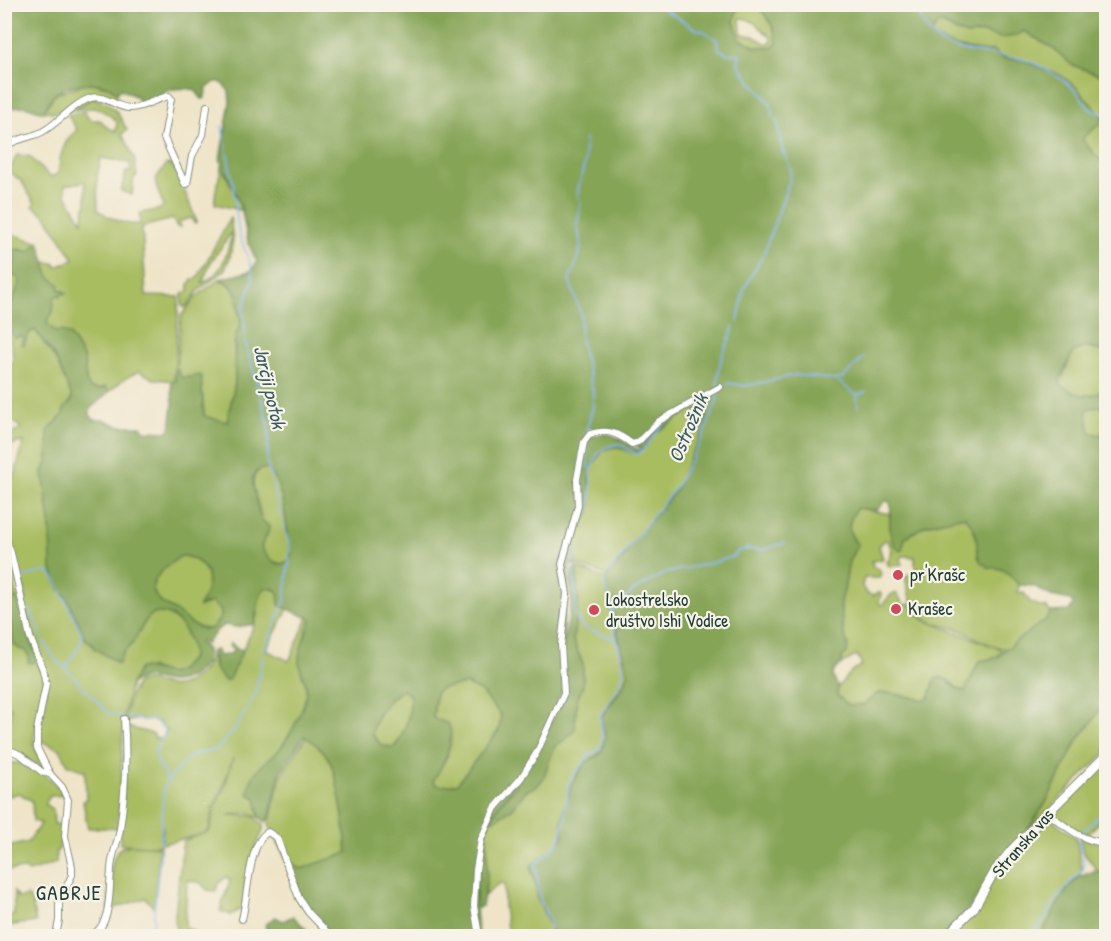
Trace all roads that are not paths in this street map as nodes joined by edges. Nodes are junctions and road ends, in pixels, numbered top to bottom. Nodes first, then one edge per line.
1 (207, 106) dead end
2 (4, 148) edge
3 (720, 387) dead end
4 (4, 533) edge
5 (124, 719) dead end
6 (4, 747) edge
7 (1107, 755) edge
8 (50, 774) junction
9 (1048, 813) junction
10 (1107, 843) edge
11 (242, 919) dead end
12 (56, 936) edge
13 (90, 936) edge
14 (329, 936) edge
15 (479, 936) edge
16 (946, 936) edge

1 - 2 street
3 - 15 street
4 - 8 street
5 - 13 street
6 - 8 street
7 - 9 street, Stranska vas
8 - 12 street
9 - 10 street
9 - 16 street, Stranska vas
11 - 14 street

